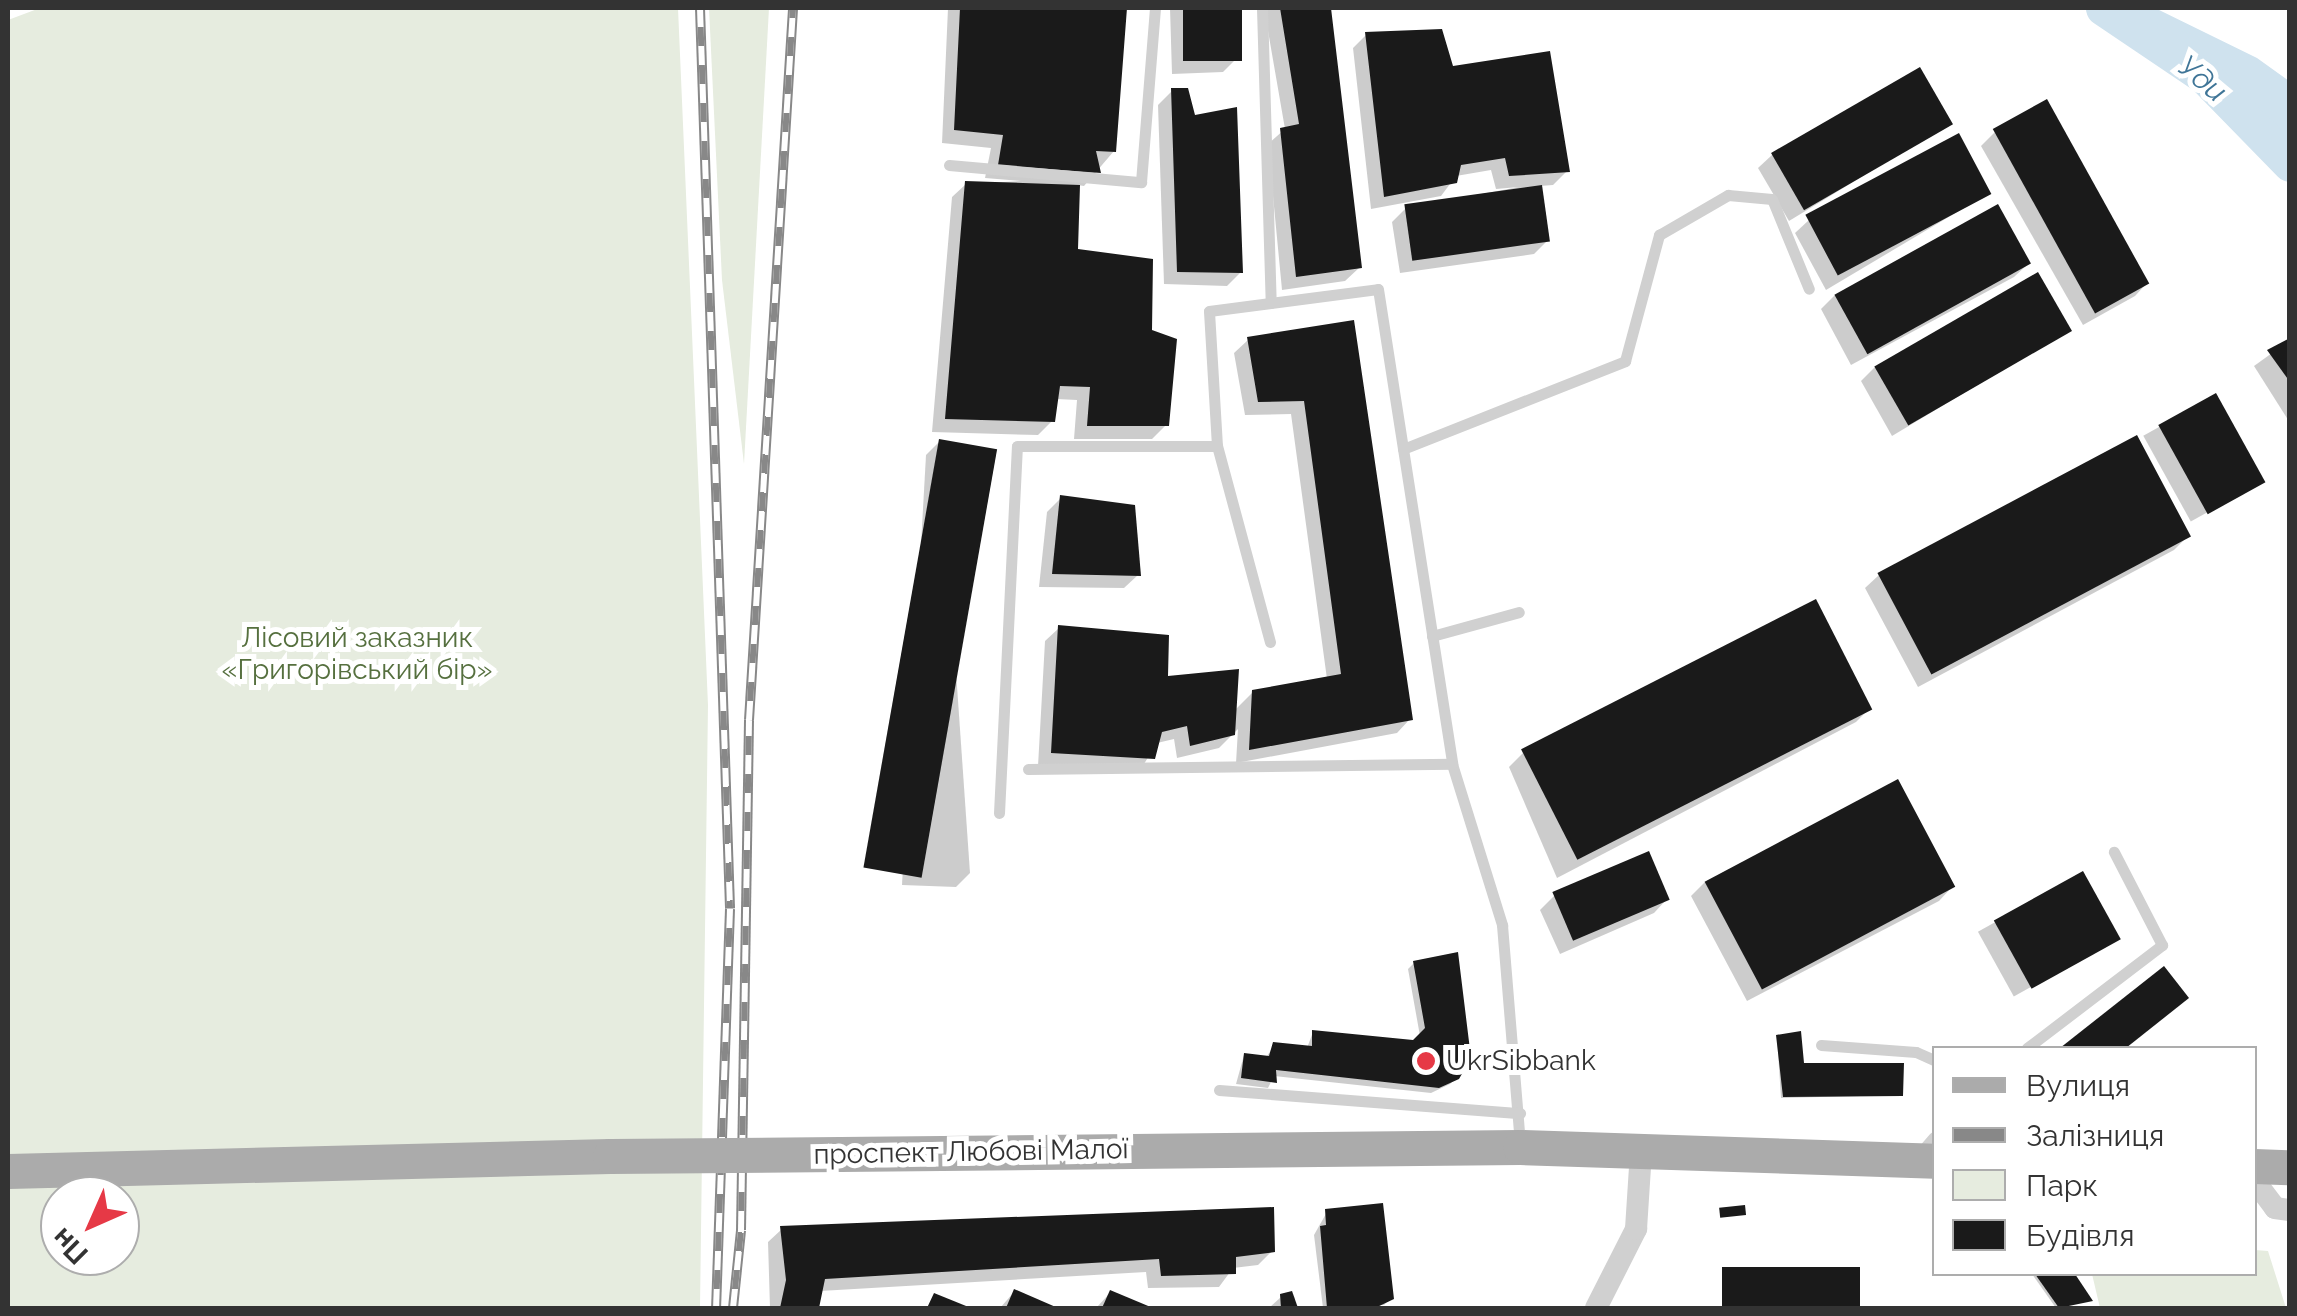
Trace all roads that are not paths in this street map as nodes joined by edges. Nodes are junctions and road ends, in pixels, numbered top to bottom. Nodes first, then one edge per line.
1 (1155, 8) edge
2 (1262, 8) edge
3 (950, 165) dead end
4 (1810, 289) dead end
5 (1271, 303) junction
6 (1217, 446) junction
7 (1403, 449) junction
8 (1519, 612) dead end
9 (1432, 636) junction
10 (1270, 642) dead end
11 (1452, 764) junction
12 (1028, 770) dead end
13 (999, 813) dead end
14 (2114, 852) dead end
15 (1820, 1046) dead end
16 (2030, 1046) edge
17 (1932, 1059) edge
18 (1219, 1090) dead end
19 (1520, 1130) junction
20 (1641, 1151) junction
21 (1928, 1152) edge
22 (2257, 1166) edge
23 (2290, 1167) edge
24 (8, 1171) edge
25 (2257, 1183) edge
26 (2285, 1215) edge
27 (1596, 1308) edge

1 - 3 lane
2 - 5 lane
4 - 7 lane
5 - 6 lane
5 - 7 lane
6 - 10 lane
6 - 13 lane
7 - 9 lane
8 - 9 lane
9 - 11 lane
11 - 12 lane
11 - 19 lane
14 - 16 lane
15 - 17 lane
18 - 19 lane
19 - 20 main road, проспект Любові Малої
19 - 24 main road, проспект Любові Малої, bridge
20 - 21 main road, проспект Любові Малої
20 - 27 street
22 - 23 main road
25 - 26 street

